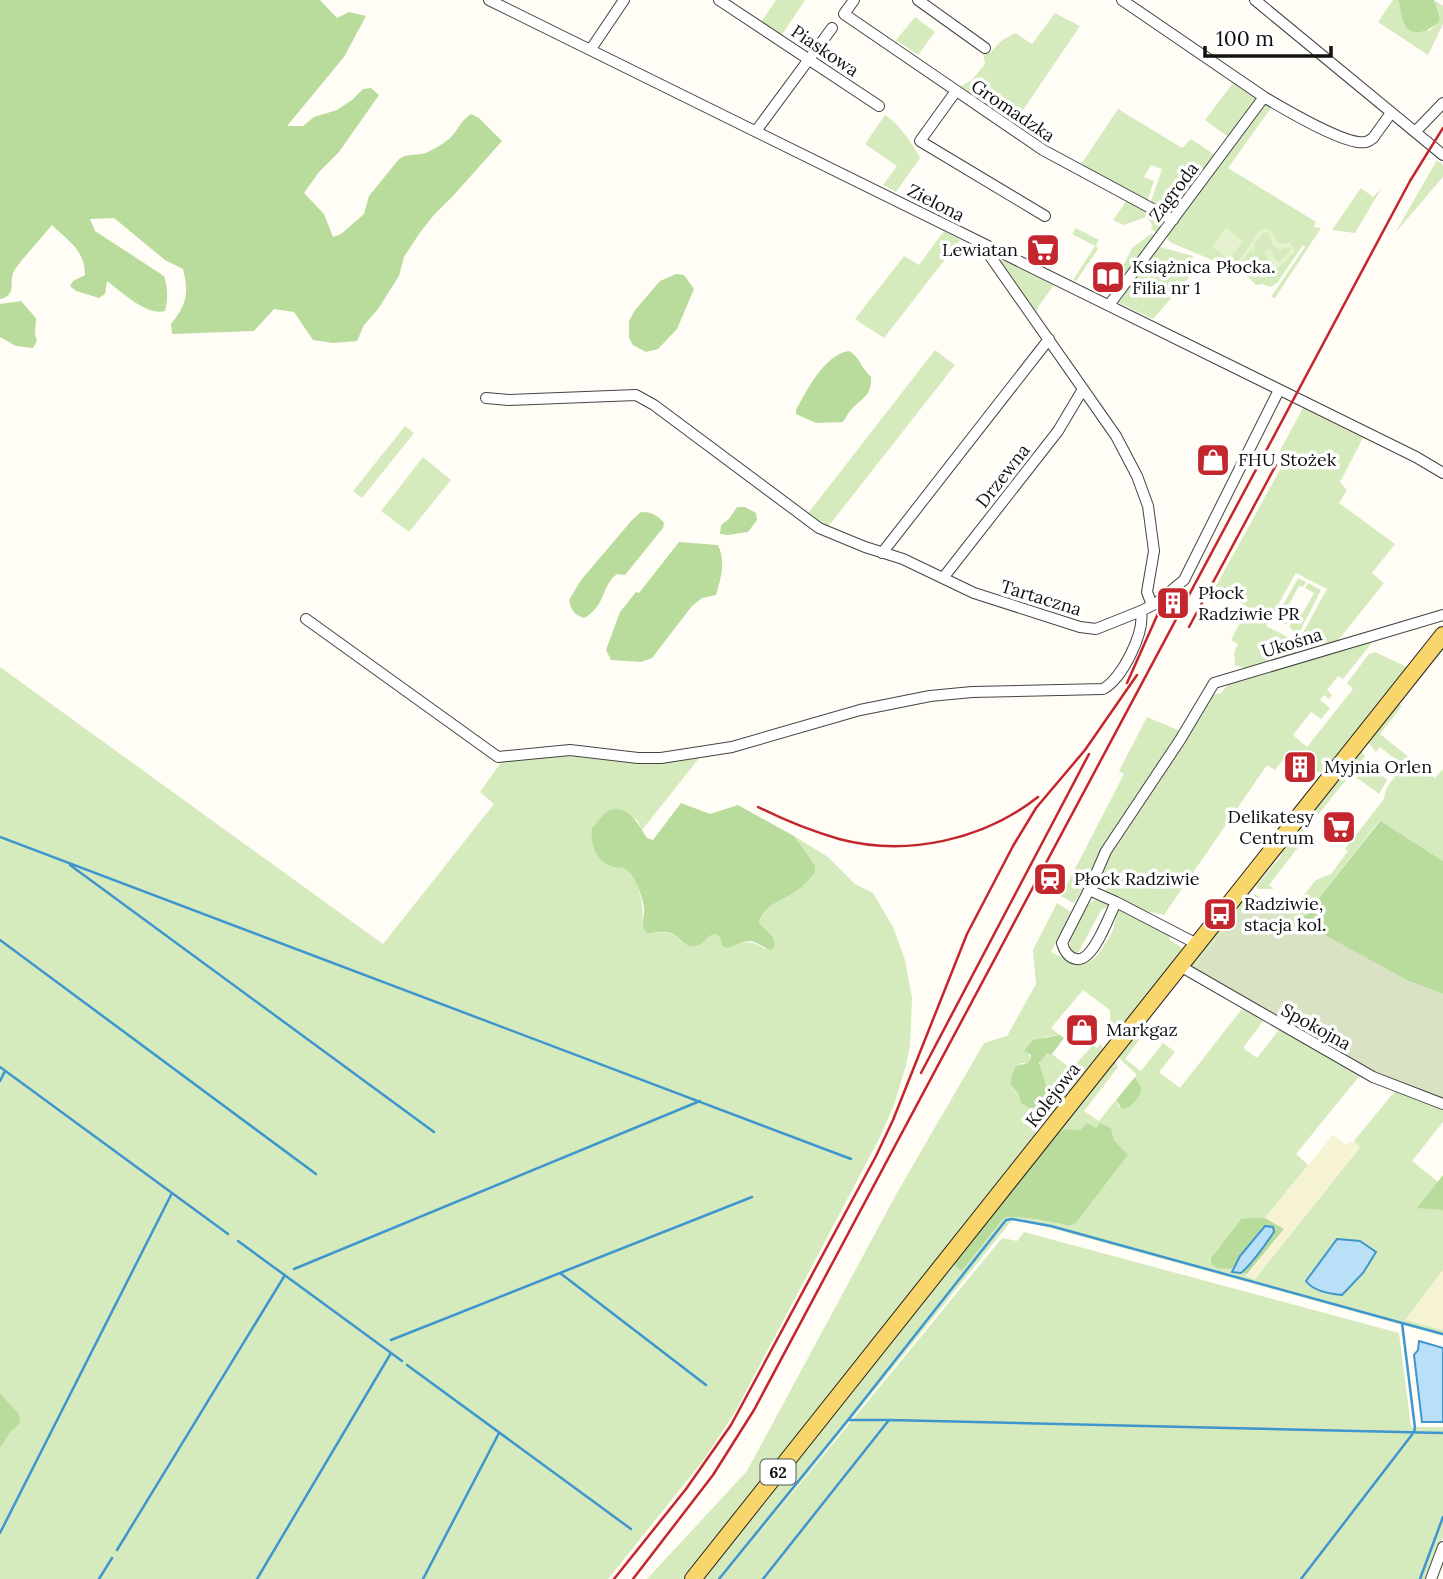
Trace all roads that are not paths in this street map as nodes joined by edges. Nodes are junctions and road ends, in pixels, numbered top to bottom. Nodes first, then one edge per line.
1 (489, 0) edge
2 (624, 0) edge
3 (719, 0) edge
4 (854, 0) edge
5 (918, 0) edge
6 (1122, 0) edge
7 (1255, 0) edge
8 (832, 28) dead end
9 (985, 48) dead end
10 (591, 49) junction
11 (809, 58) junction
12 (956, 91) junction
13 (1264, 97) junction
14 (1443, 103) edge
15 (879, 106) dead end
16 (1391, 113) junction
17 (756, 131) junction
18 (1415, 132) junction
19 (1443, 155) edge
20 (1045, 216) dead end
21 (1172, 220) junction
22 (981, 243) junction
23 (1109, 305) junction
24 (1049, 339) junction
25 (1083, 390) junction
26 (1279, 390) junction
27 (486, 398) dead end
28 (1443, 473) edge
29 (882, 553) junction
30 (943, 578) junction
31 (1152, 605) junction
32 (1141, 611) junction
33 (1443, 615) edge
34 (306, 619) dead end
35 (1443, 635) edge
36 (1089, 890) junction
37 (1116, 902) junction
38 (1197, 944) junction
39 (1180, 966) junction
40 (1443, 1104) edge
41 (1443, 1547) edge
42 (693, 1579) edge
43 (1431, 1579) edge

1 - 10 street, Zielona
2 - 10 street
3 - 11 street, Piaskowa
4 - 12 street, Gromadzka
5 - 9 street
6 - 13 street
7 - 16 street
8 - 11 street
10 - 17 street, Zielona
11 - 15 street, Piaskowa
11 - 17 street
12 - 20 street
12 - 21 street, Gromadzka
13 - 16 street
13 - 21 street, Zagroda
14 - 18 street
16 - 18 street
17 - 22 street, Zielona
18 - 19 street
21 - 23 street, Zagroda
22 - 23 street, Zielona
22 - 24 street
23 - 26 street, Zielona
24 - 25 street
24 - 29 street
25 - 30 street, Drzewna
25 - 31 street
26 - 28 street, Zielona
26 - 31 street, Tartaczna
27 - 29 street, Tartaczna
29 - 30 street, Tartaczna
30 - 32 street, Tartaczna
31 - 32 street, Tartaczna
32 - 34 street
33 - 36 street, Ukośna
35 - 38 main road, Kolejowa / 62
36 - 37 street
36 - 37 street, Ukośna
37 - 38 street
38 - 39 main road, Kolejowa / 62
39 - 40 street, Spokojna
39 - 42 main road, Kolejowa / 62
41 - 43 street

